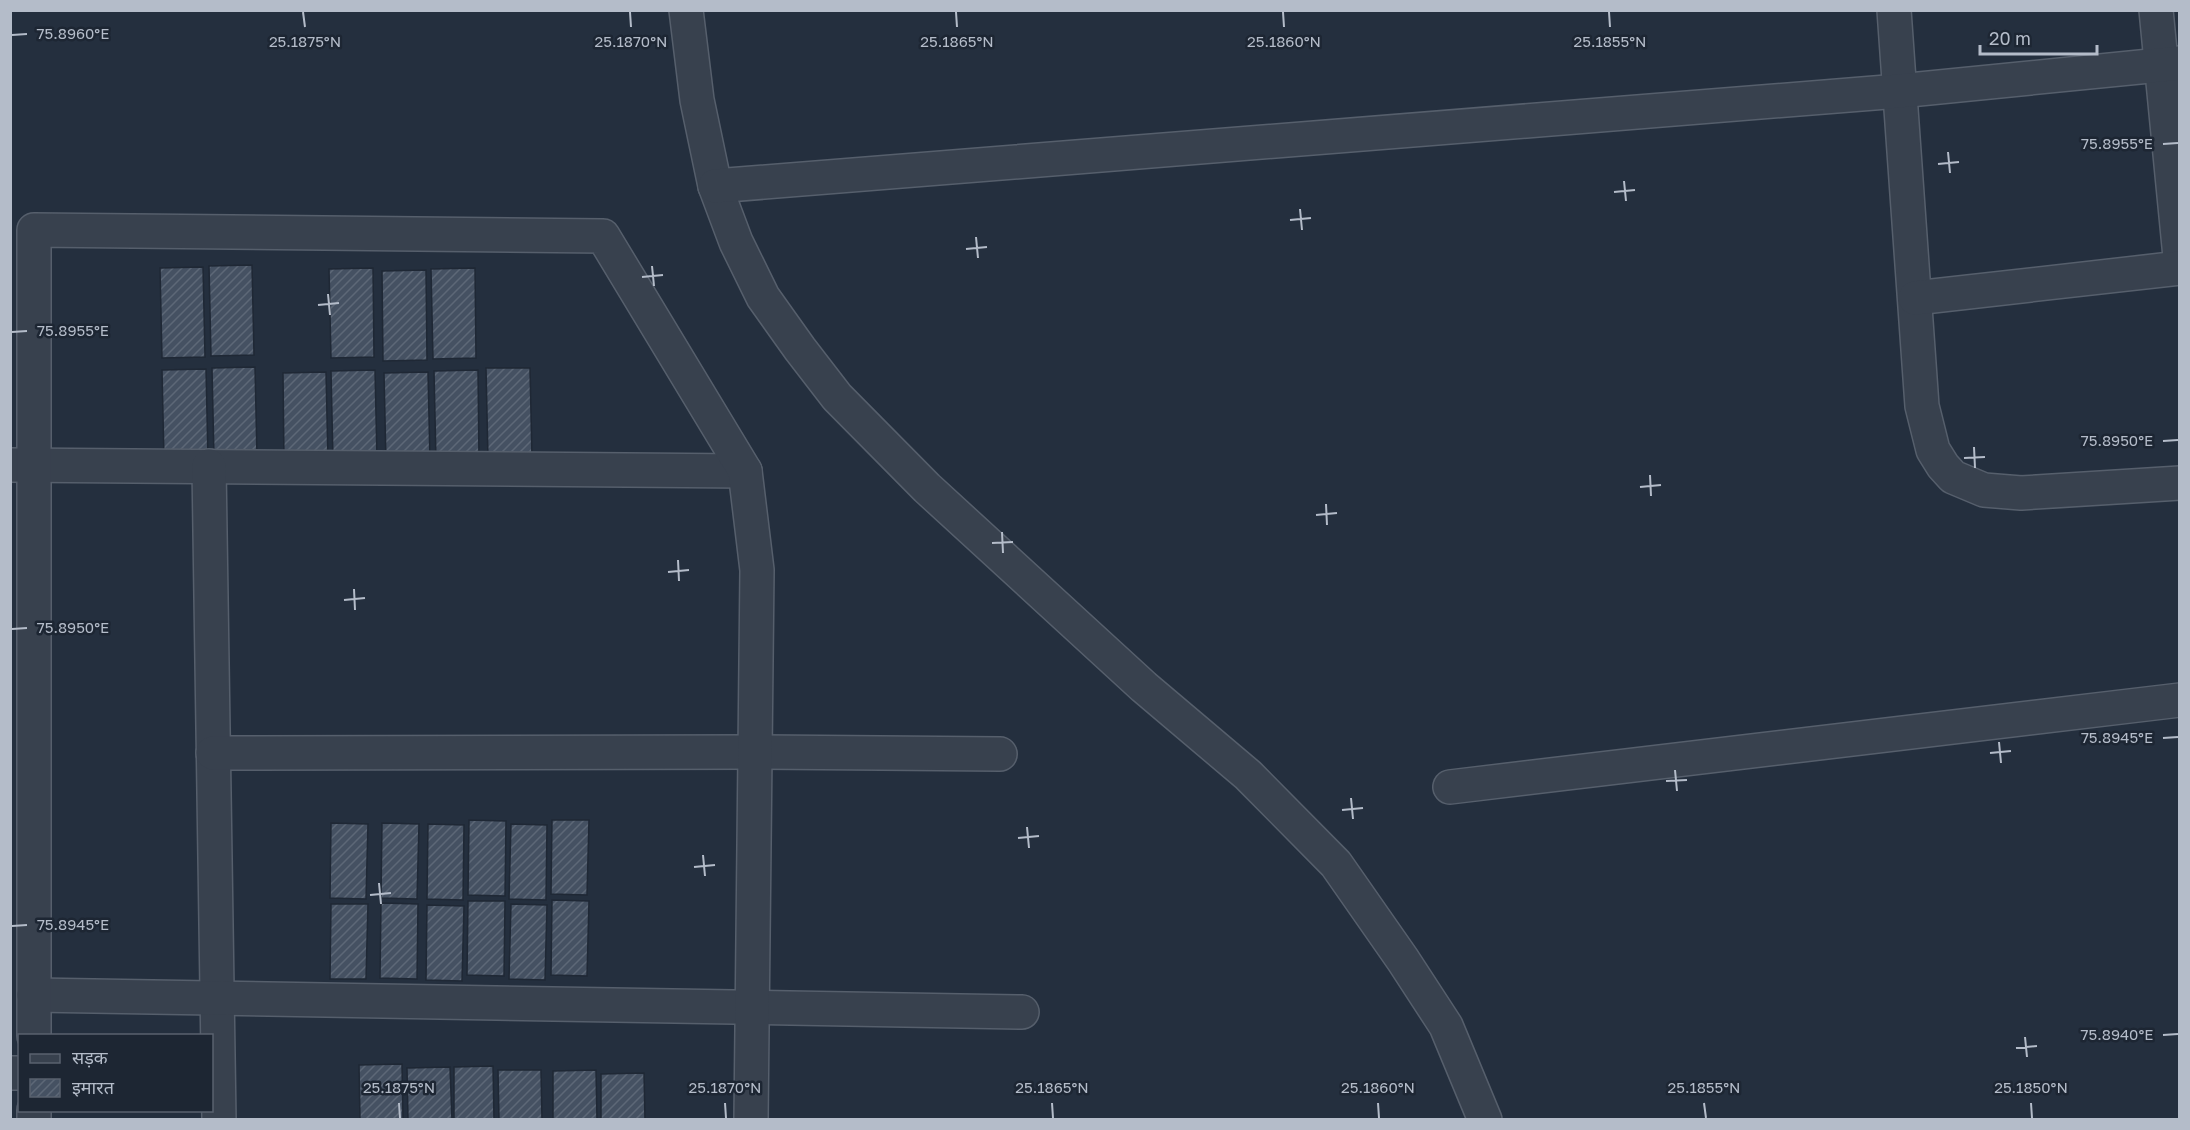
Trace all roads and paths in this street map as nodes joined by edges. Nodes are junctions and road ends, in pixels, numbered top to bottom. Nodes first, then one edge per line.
1 (686, 10) edge
2 (1894, 10) edge
3 (2156, 10) edge
4 (2170, 64) edge
5 (1899, 92) junction
6 (715, 186) junction
7 (2180, 257) edge
8 (2180, 268) edge
9 (1915, 298) junction
10 (23, 465) edge
11 (209, 466) junction
12 (745, 471) junction
13 (2180, 483) edge
14 (2180, 700) edge
15 (22, 737) edge
16 (756, 752) junction
17 (213, 753) junction
18 (999, 754) dead end
19 (1450, 787) dead end
20 (22, 877) edge
21 (34, 995) junction
22 (217, 998) junction
23 (751, 1008) junction
24 (1022, 1012) dead end
25 (34, 1034) edge
26 (219, 1119) edge
27 (751, 1119) edge
28 (1485, 1119) edge

1 - 6 street
2 - 5 street
3 - 4 street
4 - 5 street
4 - 7 street
5 - 6 street
5 - 9 street
6 - 28 street
8 - 9 street
9 - 13 street
10 - 11 street
10 - 12 street
10 - 15 street
11 - 12 street
11 - 17 street
12 - 16 street
14 - 19 street
15 - 20 street
16 - 17 street
16 - 18 street
16 - 23 street
17 - 22 street
20 - 21 street
21 - 22 street
21 - 25 street
22 - 23 street
22 - 26 street
23 - 24 street
23 - 27 street

